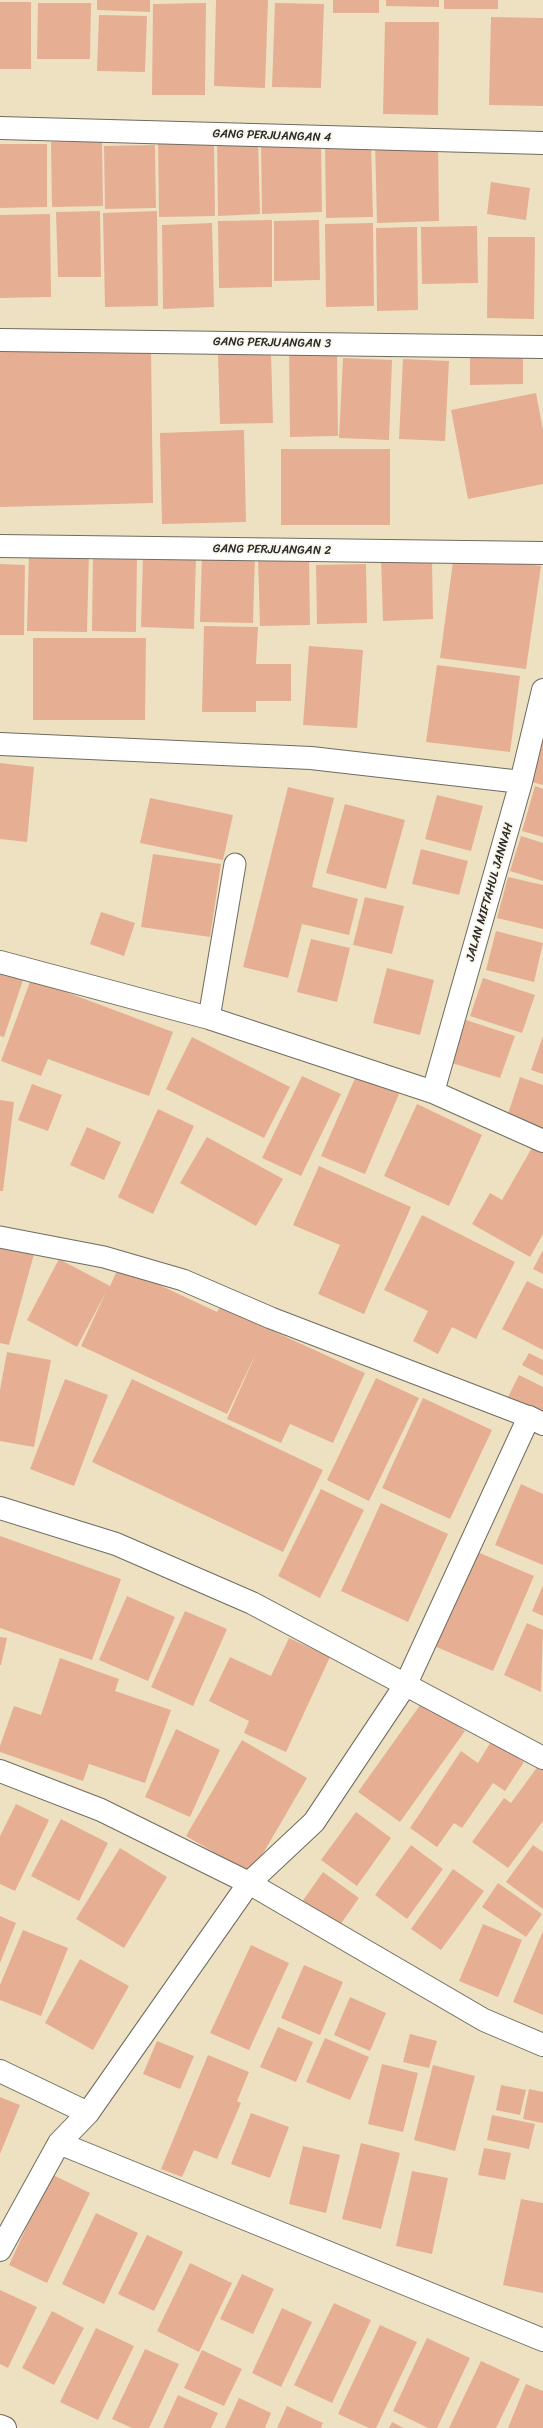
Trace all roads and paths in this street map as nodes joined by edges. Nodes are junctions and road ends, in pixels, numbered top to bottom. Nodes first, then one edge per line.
1 (0, 128) edge
2 (543, 143) edge
3 (0, 340) edge
4 (543, 347) edge
5 (0, 546) edge
6 (543, 553) edge
7 (543, 690) edge
8 (0, 744) edge
9 (521, 782) junction
10 (235, 864) dead end
11 (0, 962) edge
12 (209, 1018) junction
13 (433, 1092) junction
14 (543, 1141) edge
15 (0, 1237) edge
16 (536, 1421) edge
17 (0, 1508) edge
18 (406, 1684) junction
19 (543, 1758) edge
20 (0, 1771) edge
21 (249, 1883) junction
22 (543, 2045) edge
23 (0, 2071) edge
24 (88, 2113) junction
25 (59, 2143) junction
26 (0, 2250) edge
27 (543, 2340) edge
28 (0, 2426) edge
29 (5, 2428) edge

1 - 2 street, GANG PERJUANGAN 4
3 - 4 street, GANG PERJUANGAN 3
5 - 6 street, GANG PERJUANGAN 2
7 - 9 street, JALAN MIFTAHUL JANNAH
8 - 9 street
9 - 13 street, JALAN MIFTAHUL JANNAH
10 - 12 lane
11 - 12 street
12 - 13 street
13 - 14 street
15 - 16 lane
16 - 18 street
17 - 18 street
18 - 19 street
18 - 21 street
20 - 21 street
21 - 22 street
21 - 24 street
23 - 24 street
24 - 25 street
25 - 26 street
25 - 27 street
28 - 29 street

